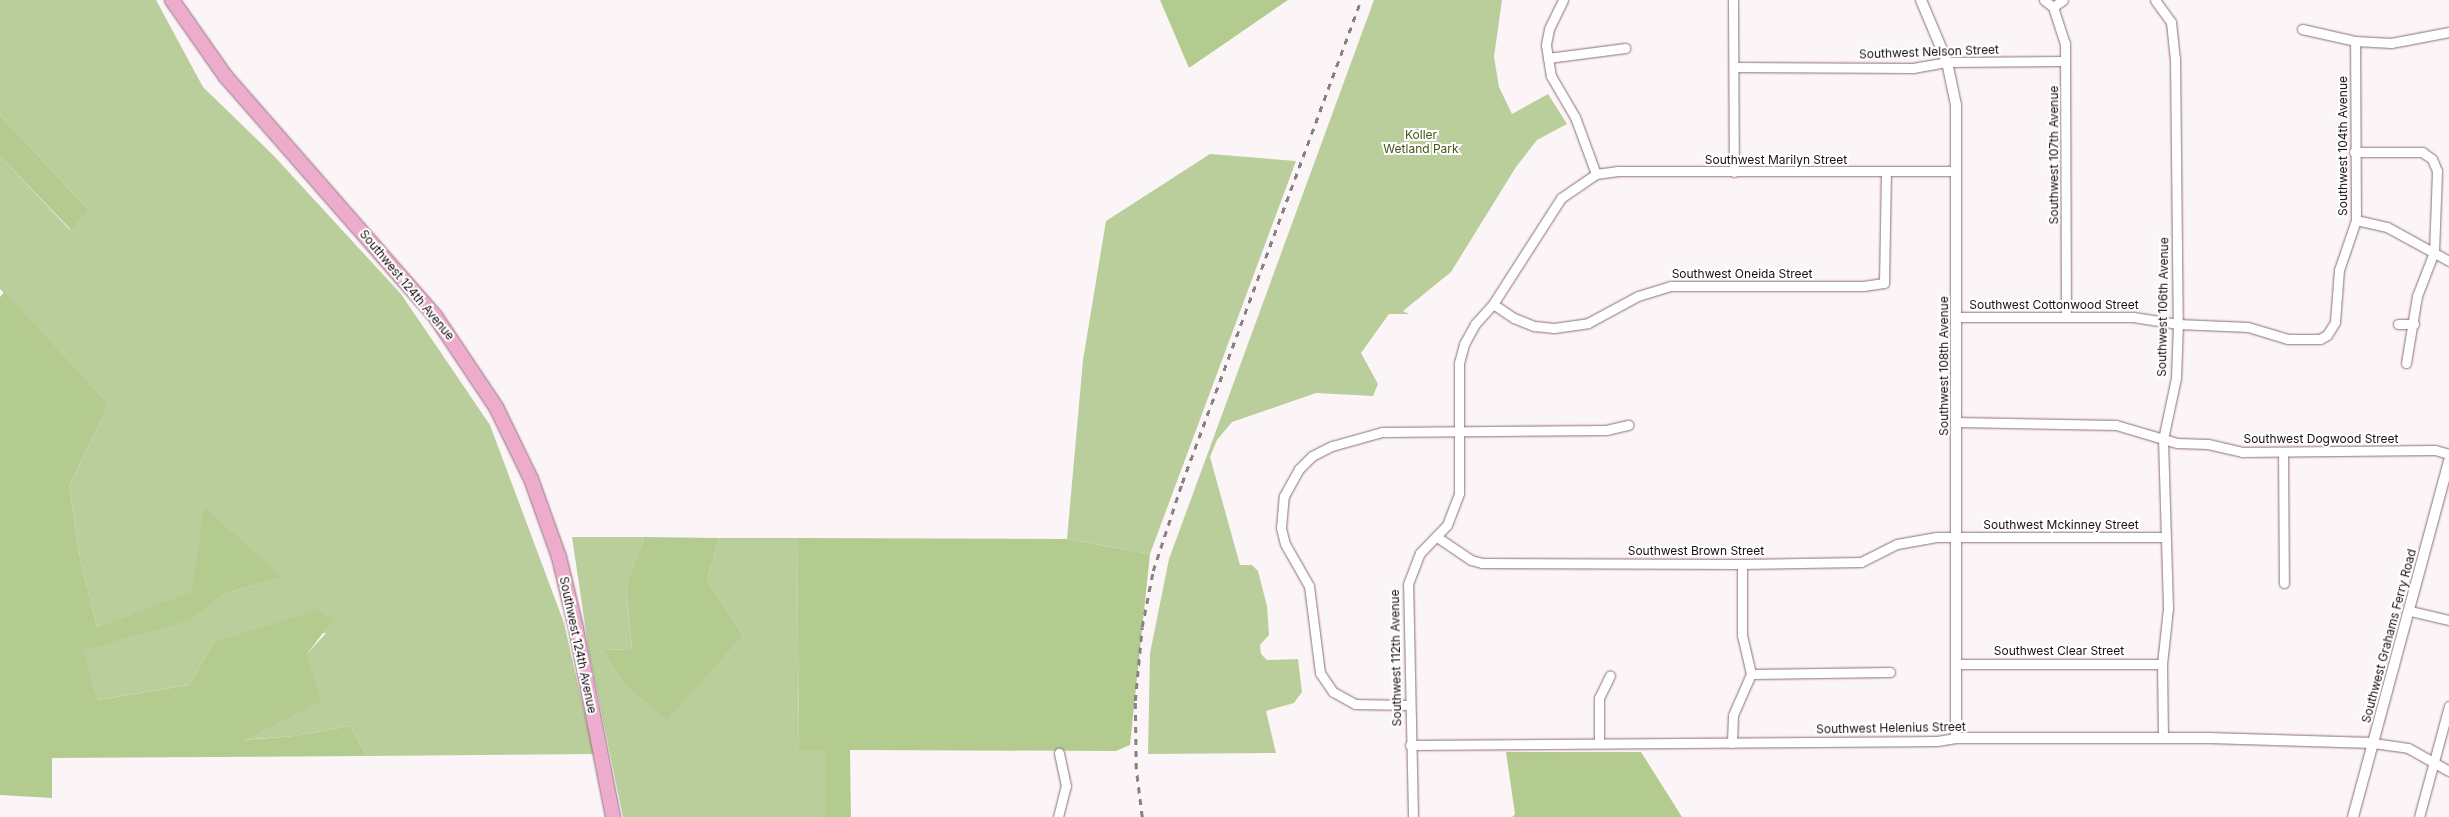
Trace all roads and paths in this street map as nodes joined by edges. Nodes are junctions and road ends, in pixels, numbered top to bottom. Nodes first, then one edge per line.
1 (172, 0) edge
2 (1564, 0) edge
3 (1733, 0) edge
4 (1920, 0) edge
5 (2044, 0) edge
6 (2063, 0) edge
7 (2155, 0) edge
8 (2053, 7) junction
9 (2302, 29) dead end
10 (2449, 32) edge
11 (2356, 41) junction
12 (1624, 48) dead end
13 (1548, 58) junction
14 (2065, 61) junction
15 (1946, 62) junction
16 (1734, 68) junction
17 (2354, 152) junction
18 (1956, 171) junction
19 (1734, 172) junction
20 (1886, 172) junction
21 (1596, 174) junction
22 (2356, 220) junction
23 (2434, 252) junction
24 (2449, 261) edge
25 (1493, 304) junction
26 (1956, 317) junction
27 (2066, 317) junction
28 (2178, 324) junction
29 (2398, 324) dead end
30 (2414, 324) junction
31 (2327, 335) joint
32 (2406, 363) dead end
33 (1956, 422) junction
34 (1628, 425) dead end
35 (1460, 430) junction
36 (2163, 439) junction
37 (2283, 452) junction
38 (2449, 454) edge
39 (2449, 461) edge
40 (1437, 537) junction
41 (2165, 537) junction
42 (1956, 538) junction
43 (1742, 564) junction
44 (2284, 583) dead end
45 (2410, 610) junction
46 (2449, 620) edge
47 (1956, 664) junction
48 (2162, 664) junction
49 (1890, 672) dead end
50 (1751, 674) junction
51 (1610, 675) dead end
52 (1409, 705) junction
53 (2449, 706) edge
54 (2163, 737) junction
55 (1956, 738) junction
56 (1600, 743) junction
57 (1732, 743) junction
58 (2373, 743) junction
59 (1410, 745) junction
60 (1058, 752) dead end
61 (2433, 765) junction
62 (2449, 771) edge
63 (613, 817) edge
64 (1058, 817) edge
65 (1413, 817) edge
66 (2353, 817) edge
67 (2419, 817) edge

1 - 63 main road, Southwest 124th Avenue
2 - 13 street
3 - 16 street
4 - 15 street, Southwest 108th Avenue
5 - 8 street, Southwest 107th Avenue
6 - 8 street
7 - 28 street, Southwest 106th Avenue
8 - 14 street, Southwest 107th Avenue
9 - 11 street
10 - 11 street
11 - 17 street, Southwest 104th Avenue
12 - 13 street
13 - 21 street
14 - 15 street, Southwest Nelson Street
14 - 27 street, Southwest 107th Avenue
15 - 16 street, Southwest Nelson Street
15 - 18 street, Southwest 108th Avenue
16 - 19 street
17 - 22 street, Southwest 104th Avenue
17 - 23 street
18 - 20 street, Southwest Marilyn Street
18 - 26 street, Southwest 108th Avenue
19 - 20 street, Southwest Marilyn Street
19 - 21 street, Southwest Marilyn Street
20 - 25 street, Southwest Oneida Street
21 - 25 street, Southwest 112th Avenue
22 - 23 street
22 - 31 street, Southwest 104th Avenue
23 - 24 street
23 - 30 street
25 - 35 street, Southwest 112th Avenue
26 - 27 street, Southwest Cottonwood Street
26 - 33 street, Southwest 108th Avenue
27 - 28 street, Southwest Cottonwood Street
28 - 31 street, Southwest Cottonwood Street
28 - 36 street, Southwest 106th Avenue
29 - 30 street
30 - 32 street
33 - 36 street, Southwest Dogwood Street
33 - 42 street, Southwest 108th Avenue
34 - 35 street
35 - 40 street, Southwest 112th Avenue
35 - 52 street
36 - 37 street, Southwest Dogwood Street
36 - 41 street, Southwest 106th Avenue
37 - 38 street, Southwest Dogwood Street
37 - 44 street
39 - 45 street, Southwest Grahams Ferry Road
40 - 43 street, Southwest Brown Street
40 - 52 street, Southwest 112th Avenue
41 - 42 street, Southwest Mckinney Street
41 - 48 street, Southwest 106th Avenue
42 - 43 street, Southwest Brown Street
42 - 47 street, Southwest 108th Avenue
43 - 50 street
45 - 46 street
45 - 58 street, Southwest Grahams Ferry Road
47 - 48 street, Southwest Clear Street
47 - 55 street, Southwest 108th Avenue
48 - 54 street, Southwest 106th Avenue
49 - 50 street
50 - 57 street
51 - 56 street
52 - 59 street, Southwest 112th Avenue
53 - 61 street
54 - 55 street, Southwest Helenius Street
54 - 58 street, Southwest Helenius Street
55 - 57 street, Southwest Helenius Street
56 - 57 street, Southwest Helenius Street
56 - 59 street, Southwest Helenius Street
58 - 61 street
58 - 66 street, Southwest Grahams Ferry Road
59 - 65 street, Southwest 112th Avenue
60 - 64 street
61 - 62 street
61 - 67 street

